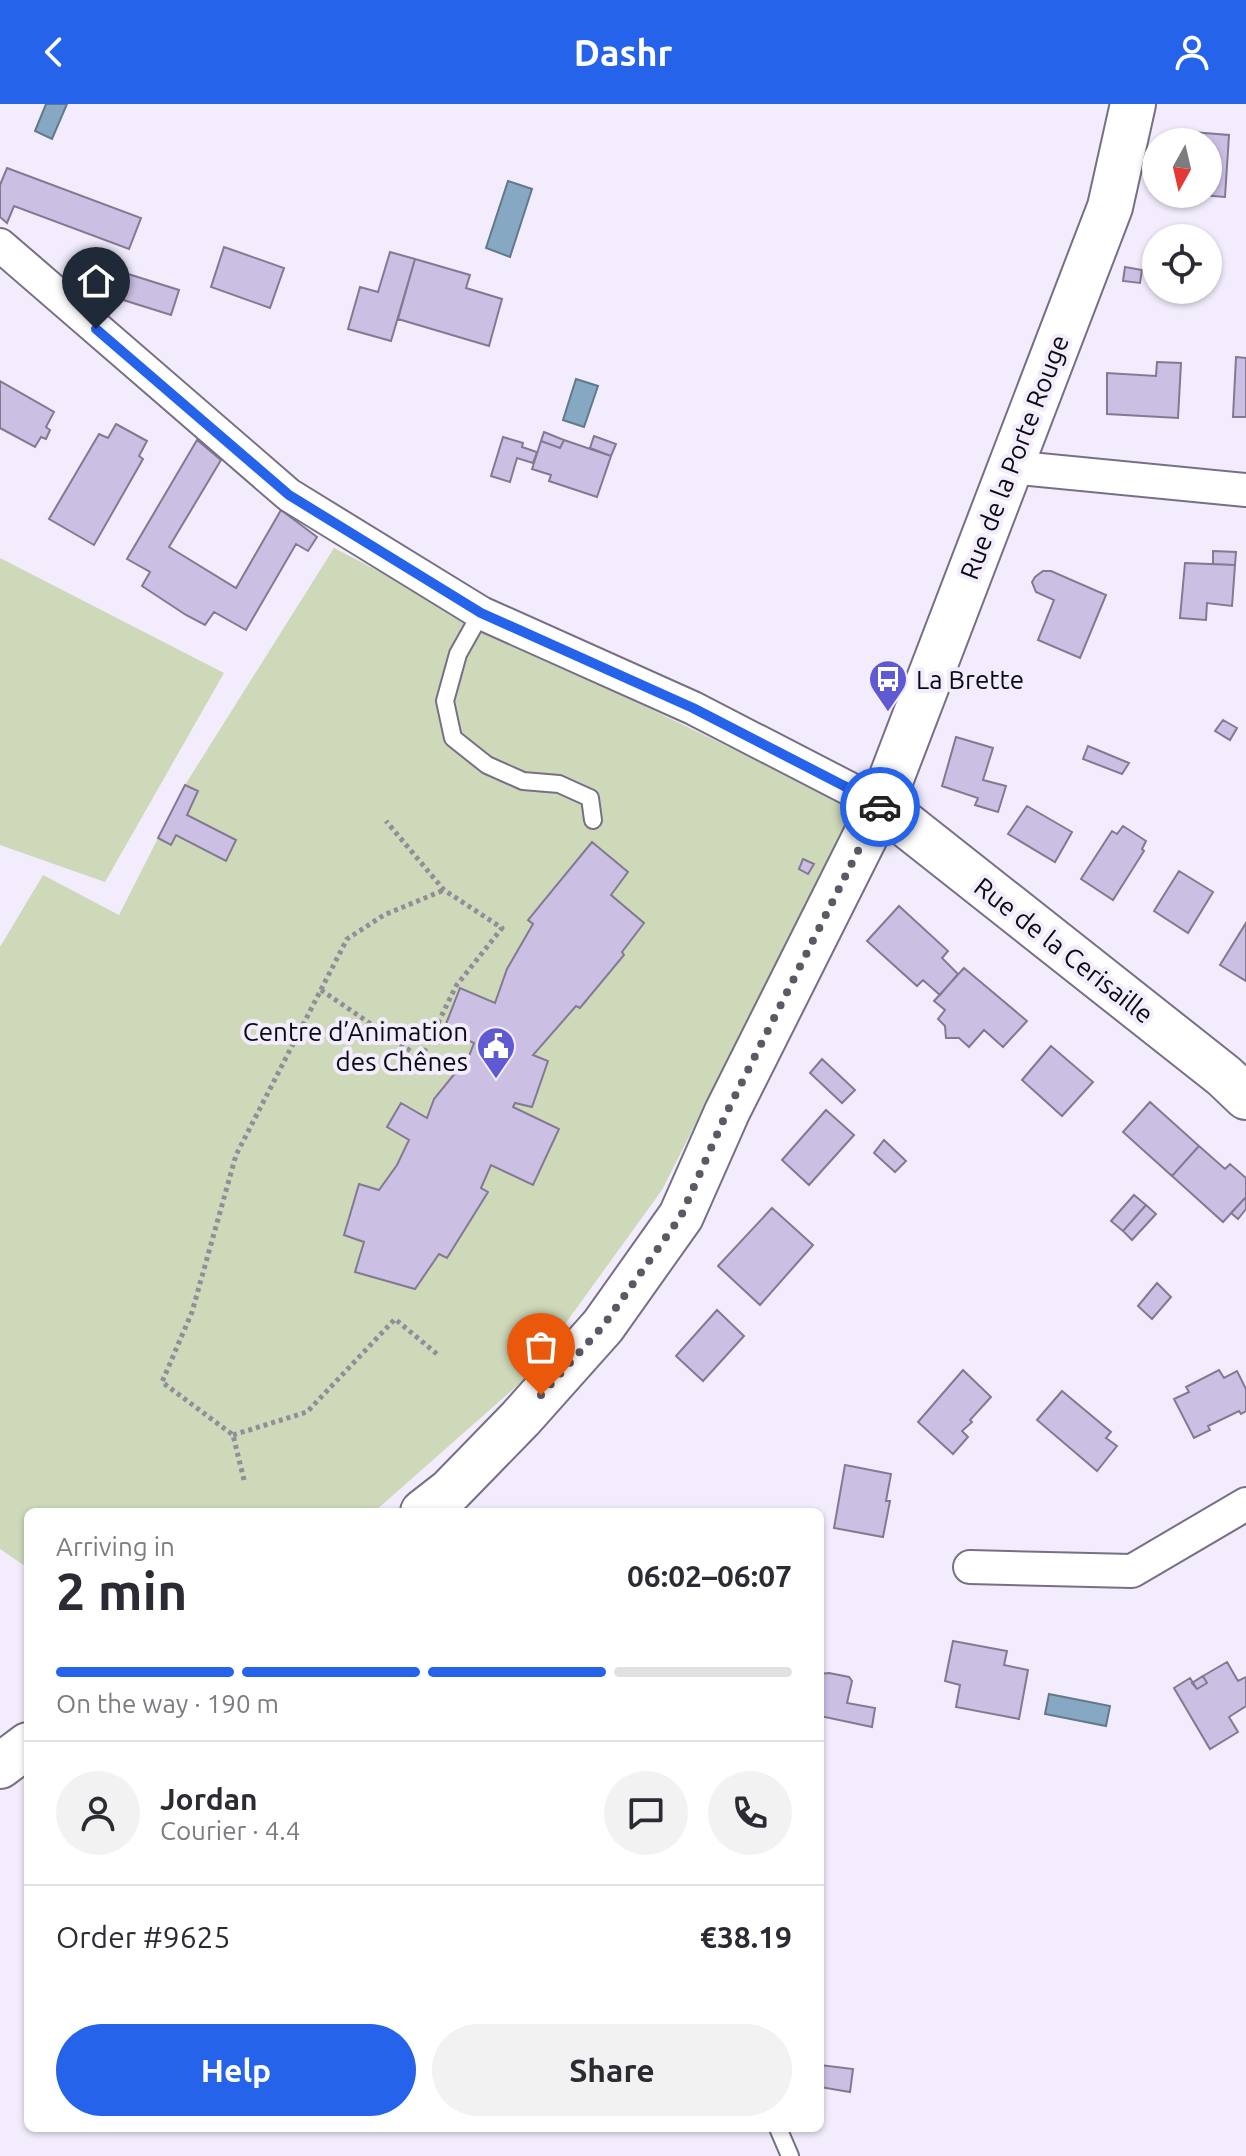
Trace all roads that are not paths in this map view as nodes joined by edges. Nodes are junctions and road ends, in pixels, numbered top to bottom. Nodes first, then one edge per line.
1 (1133, 104) edge
2 (0, 245) edge
3 (1010, 467) junction
4 (1246, 490) edge
5 (481, 613) junction
6 (881, 805) junction
7 (593, 820) dead end
8 (1246, 1097) edge
9 (1246, 1504) edge
10 (428, 1508) edge
11 (970, 1567) dead end
12 (24, 1748) edge
13 (0, 1766) edge
14 (780, 2132) edge
15 (790, 2156) edge

1 - 3 street, Rue de la Porte Rouge
2 - 5 street
3 - 4 street
3 - 6 street, Rue de la Porte Rouge
5 - 6 street
5 - 7 lane
6 - 8 street, Rue de la Cerisaille
6 - 10 street, Rue de la Porte Rouge
9 - 11 street
12 - 13 street
14 - 15 lane

